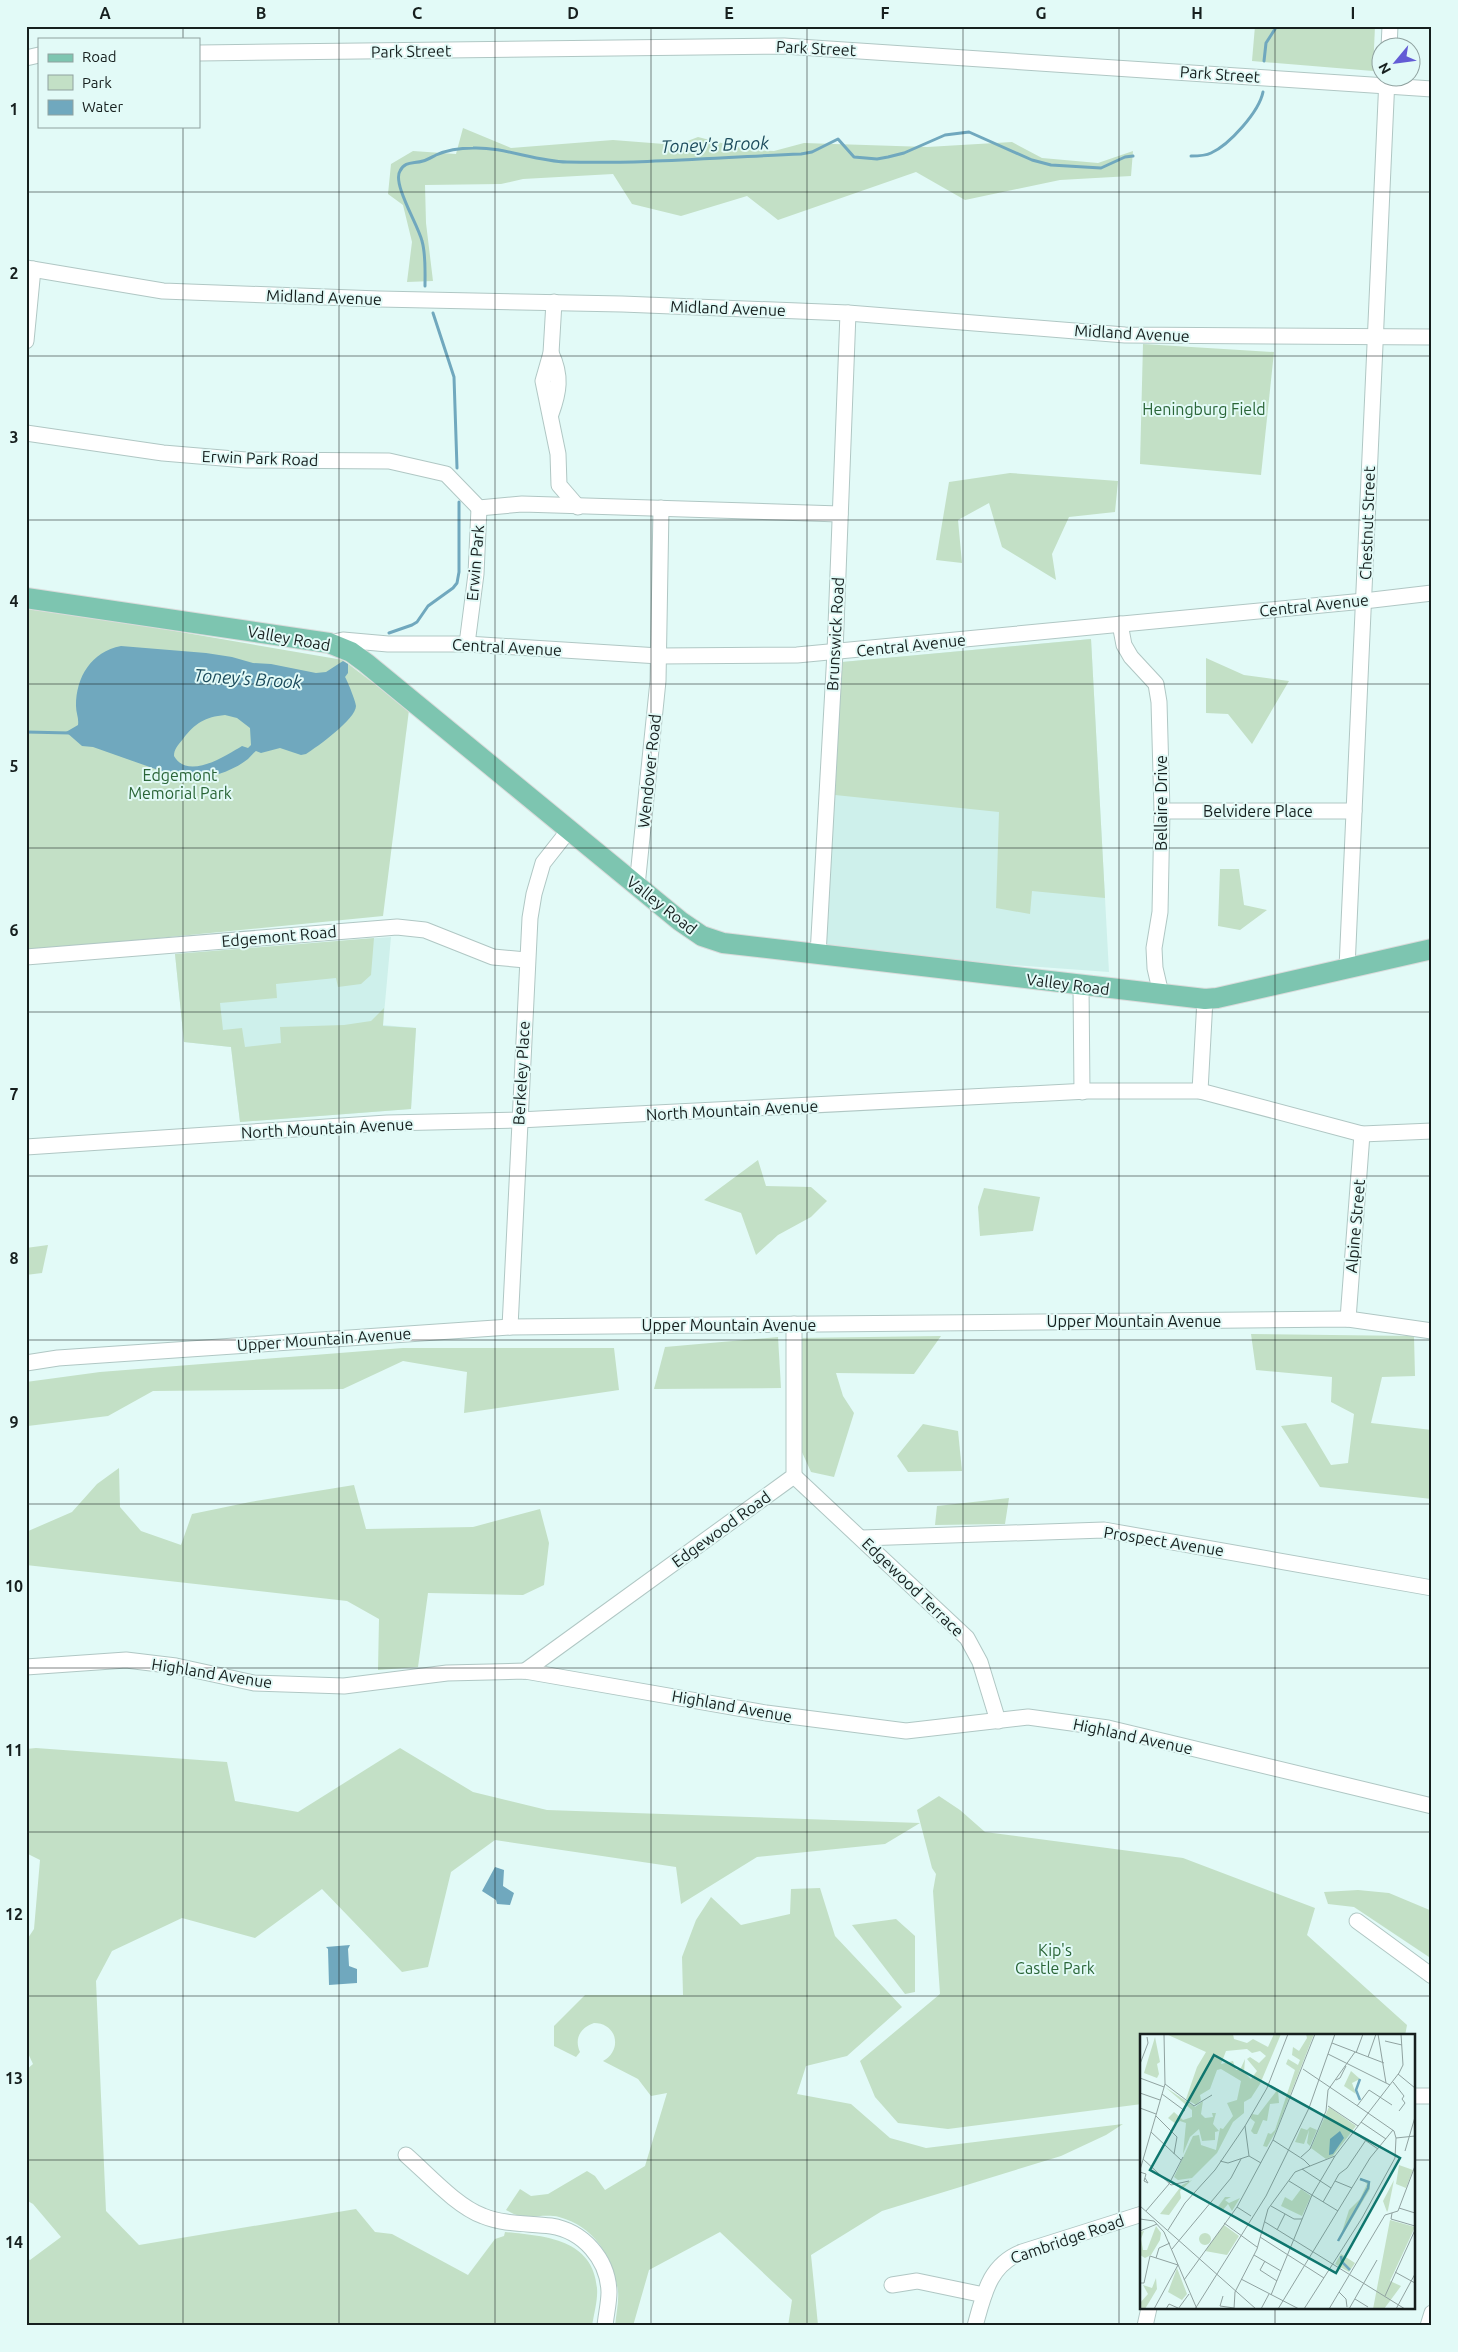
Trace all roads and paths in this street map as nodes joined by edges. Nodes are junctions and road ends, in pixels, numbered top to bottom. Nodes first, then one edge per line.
1 (200, 53) edge
2 (1370, 81) edge
3 (1387, 88) edge
4 (30, 268) edge
5 (554, 302) junction
6 (848, 313) junction
7 (1375, 336) junction
8 (1432, 336) edge
9 (26, 341) edge
10 (26, 433) edge
11 (558, 486) junction
12 (536, 505) junction
13 (578, 506) junction
14 (479, 508) junction
15 (661, 508) junction
16 (840, 514) junction
17 (1432, 592) edge
18 (26, 598) edge
19 (1364, 601) junction
20 (1120, 624) junction
21 (329, 644) junction
22 (388, 644) junction
23 (467, 644) junction
24 (835, 652) junction
25 (659, 656) junction
26 (366, 663) junction
27 (1162, 811) junction
28 (1354, 811) junction
29 (568, 830) junction
30 (637, 886) junction
31 (1432, 949) edge
32 (818, 954) junction
33 (26, 957) edge
34 (526, 960) junction
35 (1347, 968) junction
36 (1082, 985) junction
37 (1161, 994) junction
38 (1205, 999) junction
39 (1200, 1091) junction
40 (1082, 1092) junction
41 (519, 1120) junction
42 (1432, 1131) edge
43 (1362, 1134) junction
44 (26, 1147) edge
45 (1348, 1319) junction
46 (794, 1324) junction
47 (510, 1327) junction
48 (1432, 1331) edge
49 (26, 1363) edge
50 (794, 1476) junction
51 (862, 1538) junction
52 (1432, 1588) edge
53 (26, 1667) edge
54 (526, 1671) junction
55 (998, 1721) junction
56 (1432, 1806) edge
57 (1357, 1921) dead end
58 (1432, 1976) edge
59 (1416, 2096) edge
60 (1432, 2096) edge
61 (406, 2155) dead end
62 (1140, 2215) edge
63 (892, 2285) dead end
64 (984, 2295) junction
65 (1149, 2310) edge
66 (1432, 2312) edge
67 (604, 2326) edge
68 (976, 2326) edge
69 (1145, 2326) edge
70 (1428, 2326) edge

1 - 2 street, Park Street
3 - 7 street, Chestnut Street
4 - 5 street, Midland Avenue
4 - 9 street
5 - 6 street, Midland Avenue
5 - 11 street
6 - 7 street, Midland Avenue
6 - 16 street, Brunswick Road
7 - 8 street, Midland Avenue
7 - 19 street, Chestnut Street
10 - 14 street, Erwin Park Road
11 - 12 street
11 - 13 street
12 - 13 street, Erwin Park
12 - 14 street, Erwin Park
13 - 15 street, Erwin Park
14 - 23 street, Erwin Park
15 - 16 street, Erwin Park
15 - 25 street
16 - 24 street, Brunswick Road
17 - 19 street, Central Avenue
18 - 21 main road, Valley Road
19 - 20 street, Central Avenue
19 - 28 street, Chestnut Street
20 - 24 street, Central Avenue
20 - 27 street, Bellaire Drive
21 - 22 street, Central Avenue
21 - 26 main road, Valley Road
22 - 23 street, Central Avenue
22 - 26 street
23 - 25 street, Central Avenue
24 - 25 street, Central Avenue
24 - 32 street, Brunswick Road
25 - 30 street, Wendover Road
26 - 29 main road, Valley Road
27 - 28 street, Belvidere Place
27 - 37 street, Bellaire Drive
28 - 35 street, Chestnut Street
29 - 30 main road, Valley Road
29 - 34 street, Berkeley Place
30 - 32 main road, Valley Road
31 - 35 main road, Valley Road
32 - 36 main road, Valley Road
33 - 34 street, Edgemont Road
34 - 41 street, Berkeley Place
35 - 38 main road, Valley Road
36 - 37 main road, Valley Road
36 - 40 street
37 - 38 main road, Valley Road
38 - 39 street
39 - 40 street, North Mountain Avenue
39 - 43 street, North Mountain Avenue
40 - 41 street, North Mountain Avenue
41 - 44 street, North Mountain Avenue
41 - 47 street, Berkeley Place
42 - 43 street, North Mountain Avenue
43 - 45 street, Alpine Street
45 - 46 street, Upper Mountain Avenue
45 - 48 street, Upper Mountain Avenue
46 - 47 street, Upper Mountain Avenue
46 - 50 street
47 - 49 street, Upper Mountain Avenue
50 - 51 street, Edgewood Terrace
50 - 54 street, Edgewood Road
51 - 52 street, Prospect Avenue
51 - 55 street, Edgewood Terrace
53 - 54 street, Highland Avenue
54 - 55 street, Highland Avenue
55 - 56 street, Highland Avenue
57 - 58 street
59 - 60 street
61 - 67 street
62 - 64 street, Cambridge Road
63 - 64 street
64 - 68 street, Cambridge Road
65 - 69 street
66 - 70 street

